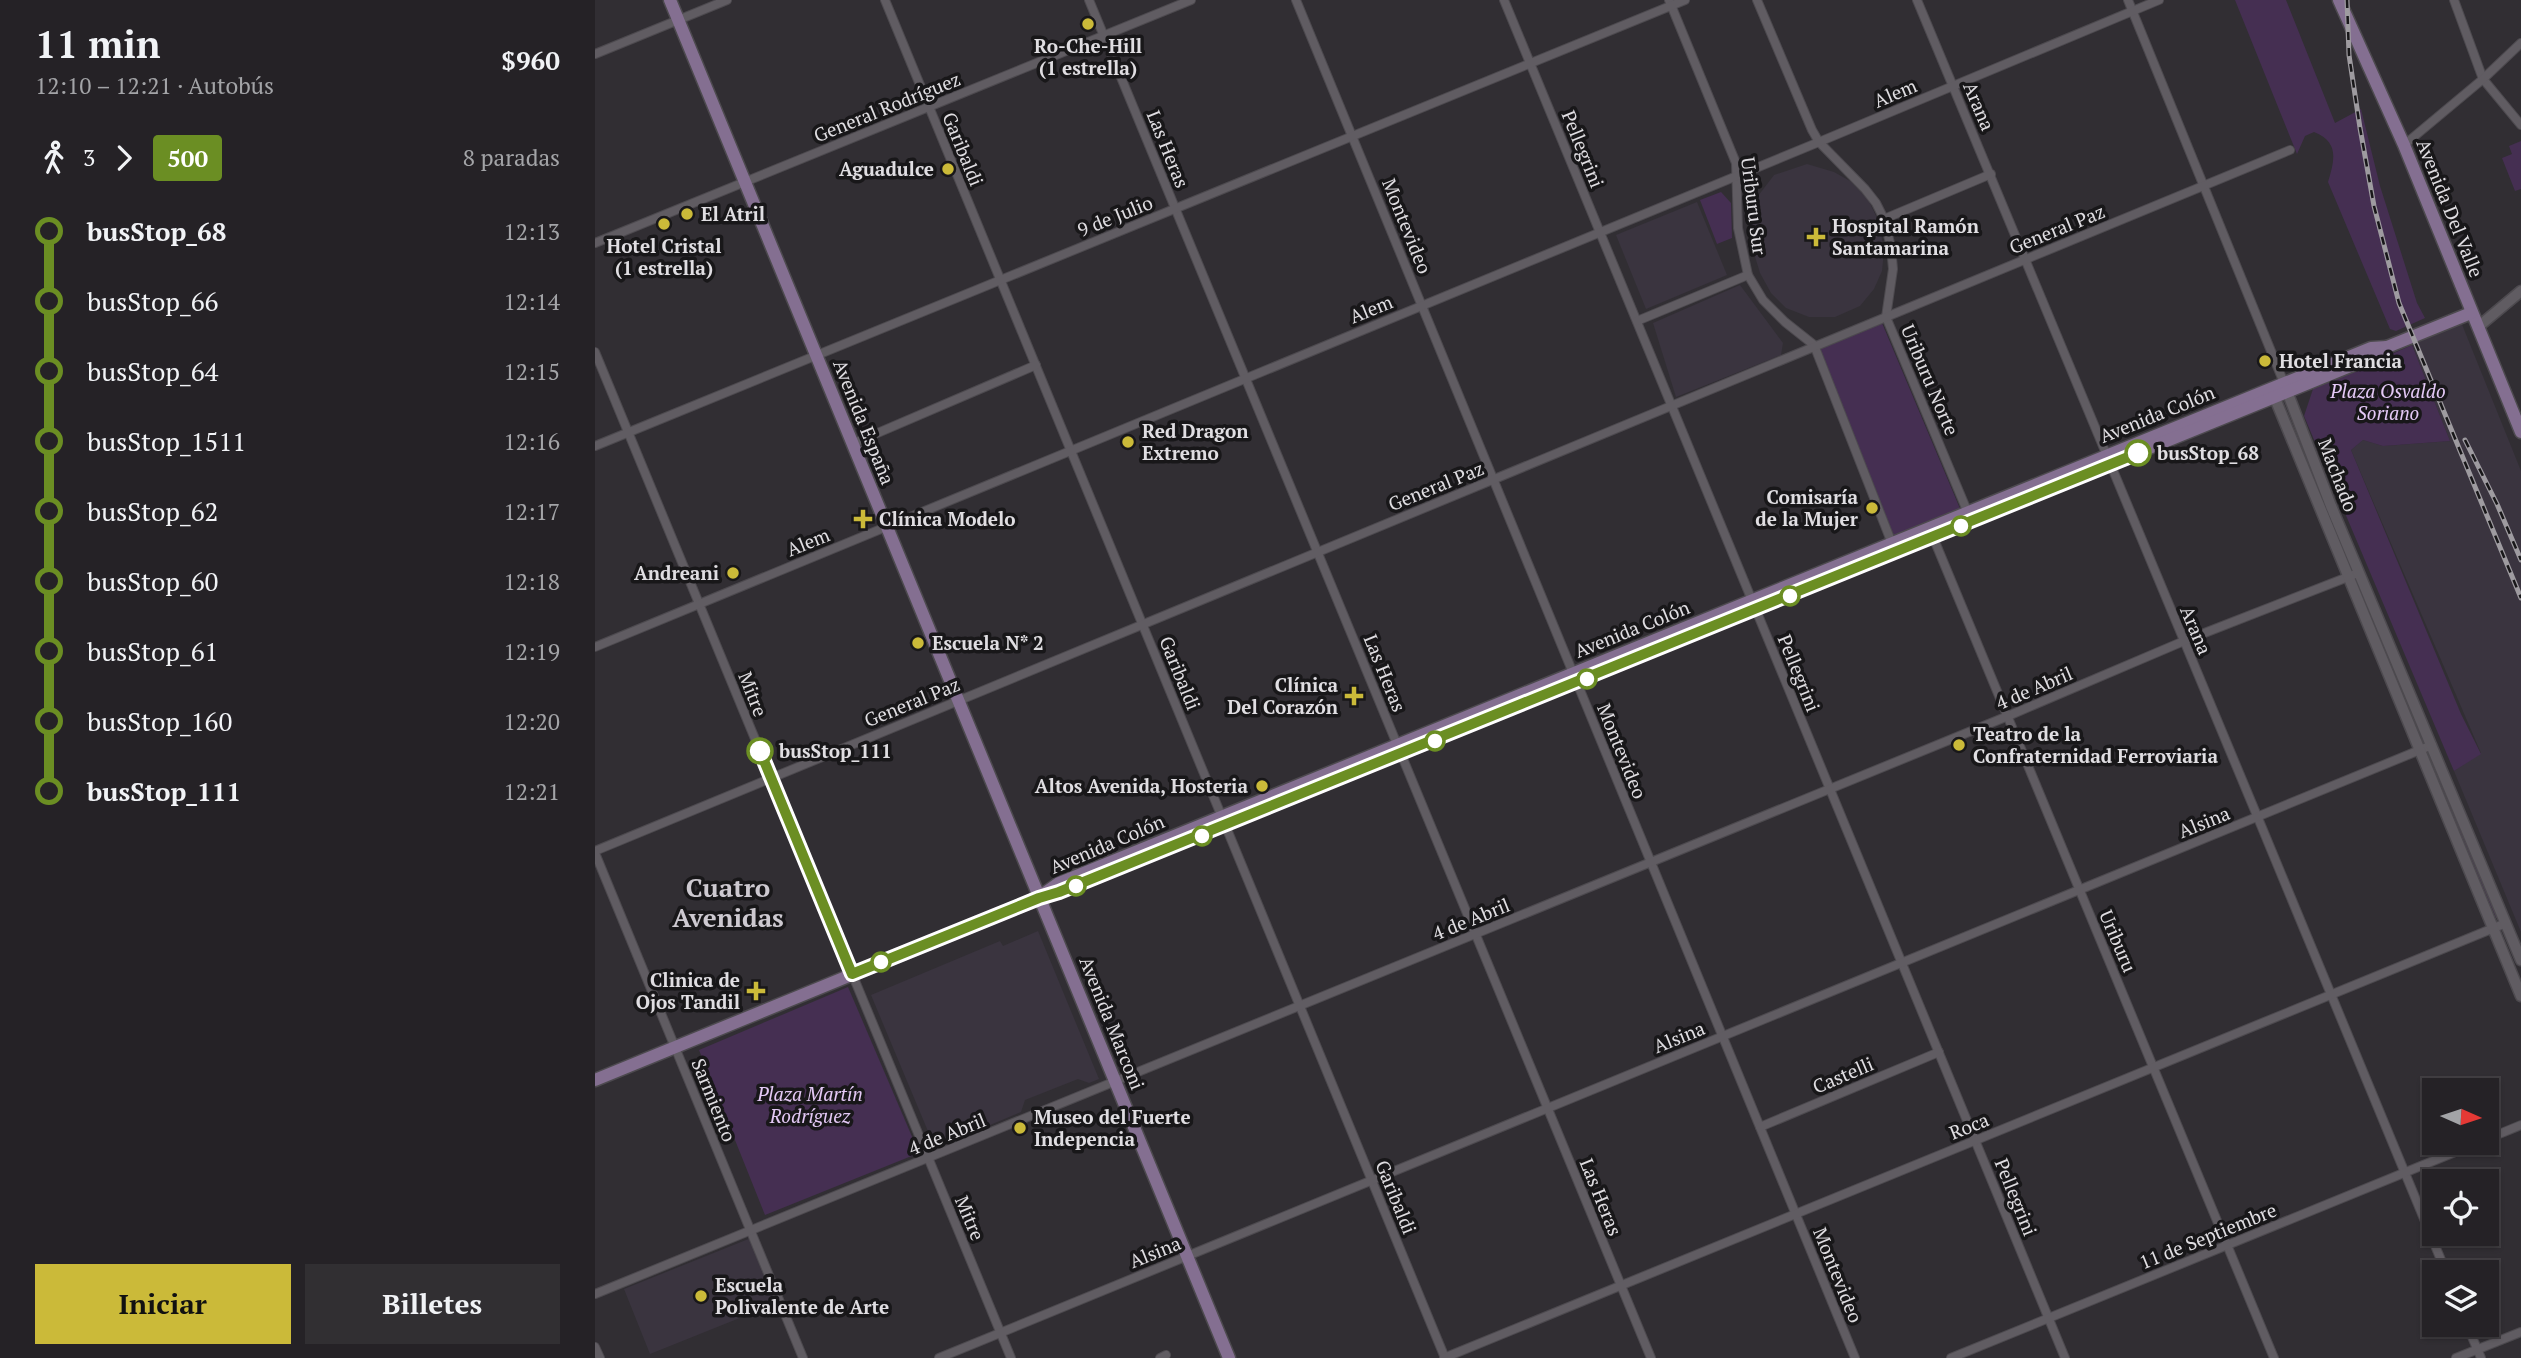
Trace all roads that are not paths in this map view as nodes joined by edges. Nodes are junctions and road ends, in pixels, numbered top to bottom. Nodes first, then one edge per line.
1 (670, 0) edge
2 (726, 0) edge
3 (885, 0) edge
4 (1090, 0) edge
5 (1191, 0) edge
6 (1296, 0) edge
7 (1504, 0) edge
8 (1685, 0) edge
9 (1757, 0) edge
10 (1917, 0) edge
11 (2128, 0) edge
12 (2159, 0) edge
13 (2339, 0) edge
14 (2453, 0) edge
15 (1670, 3) edge
16 (2132, 11) junction
17 (678, 19) junction
18 (1104, 36) junction
19 (2521, 43) edge
20 (595, 54) edge
21 (1530, 63) junction
22 (2483, 79) junction
23 (1953, 86) junction
24 (929, 107) junction
25 (2521, 125) edge
26 (1352, 136) junction
27 (1819, 142) junction
28 (2404, 145) junction
29 (2290, 150) dead end
30 (1991, 174) junction
31 (1738, 176) junction
32 (745, 182) junction
33 (2204, 186) junction
34 (1176, 208) junction
35 (1884, 219) junction
36 (1600, 232) junction
37 (595, 243) edge
38 (2024, 259) junction
39 (1748, 275) junction
40 (1000, 280) junction
41 (2521, 291) edge
42 (1422, 305) junction
43 (2471, 313) junction
44 (1886, 317) junction
45 (1637, 321) junction
46 (2478, 327) junction
47 (1814, 345) junction
48 (595, 352) edge
49 (816, 356) junction
50 (1036, 365) junction
51 (1246, 378) junction
52 (2286, 388) junction
53 (2273, 393) junction
54 (1672, 405) junction
55 (2521, 431) edge
56 (628, 432) junction
57 (852, 444) junction
58 (595, 446) edge
59 (1071, 450) junction
60 (2107, 460) junction
61 (1494, 479) junction
62 (1968, 513) junction
63 (886, 526) junction
64 (1933, 537) junction
65 (1894, 548) junction
66 (1318, 552) junction
67 (2354, 574) junction
68 (699, 604) junction
69 (1754, 605) junction
70 (1142, 624) junction
71 (2184, 641) junction
72 (595, 647) edge
73 (1575, 678) junction
74 (958, 700) junction
75 (2008, 716) junction
76 (2432, 745) junction
77 (1399, 750) junction
78 (2420, 750) junction
79 (771, 778) junction
80 (1830, 789) junction
81 (2258, 816) junction
82 (1224, 822) junction
83 (595, 852) edge
84 (1651, 862) junction
85 (2080, 890) junction
86 (1039, 898) junction
87 (2506, 923) junction
88 (2493, 928) junction
89 (1476, 934) junction
90 (2521, 960) edge
91 (1902, 963) junction
92 (852, 974) junction
93 (2332, 993) junction
94 (2521, 996) edge
95 (1300, 1006) junction
96 (1723, 1036) junction
97 (675, 1046) junction
98 (1939, 1052) junction
99 (2154, 1067) junction
100 (595, 1080) edge
101 (1115, 1082) junction
102 (1548, 1108) junction
103 (2521, 1125) edge
104 (1760, 1127) junction
105 (2499, 1134) edge
106 (1975, 1140) junction
107 (2447, 1155) edge
108 (929, 1159) junction
109 (2405, 1172) junction
110 (1372, 1180) junction
111 (1796, 1214) junction
112 (751, 1232) junction
113 (2228, 1245) junction
114 (1187, 1256) junction
115 (2441, 1260) edge
116 (1621, 1286) junction
117 (595, 1294) edge
118 (2049, 1318) junction
119 (2521, 1332) edge
120 (1001, 1333) junction
121 (2472, 1337) edge
122 (595, 1347) edge
123 (2479, 1354) edge
124 (600, 1358) edge
125 (803, 1358) edge
126 (939, 1358) edge
127 (1011, 1358) edge
128 (1229, 1358) edge
129 (1445, 1358) edge
130 (1651, 1358) edge
131 (1855, 1358) edge
132 (1951, 1358) edge
133 (2065, 1358) edge
134 (2274, 1358) edge
135 (2456, 1358) edge

1 - 17 main road, Avenida España
2 - 17 street
3 - 24 street, Garibaldi
4 - 18 street, Las Heras
5 - 18 street, General Rodríguez
6 - 26 street, Montevideo
7 - 21 street, Pellegrini
8 - 15 street, 9 de Julio
9 - 27 street, Uriburu Norte
10 - 23 street, Arana
11 - 16 street, Machado
12 - 16 street, Alem
13 - 28 main road, Avenida Del Valle
14 - 22 street
15 - 21 street, 9 de Julio
15 - 31 street, Uriburu Sur
16 - 23 street, Alem
16 - 33 street, Machado
17 - 20 street
17 - 32 main road, Avenida España
18 - 24 street, General Rodríguez
18 - 34 street, Las Heras
19 - 22 street
21 - 26 street, 9 de Julio
21 - 36 street, Pellegrini
22 - 25 street
22 - 28 street
23 - 27 street, Alem
23 - 30 street, Arana
24 - 32 street, General Rodríguez
24 - 40 street, Garibaldi
26 - 34 street, 9 de Julio
26 - 42 street, Montevideo
27 - 31 street, Alem
27 - 35 street, Uriburu Norte
28 - 43 main road, Avenida Del Valle
29 - 33 street, General Paz
30 - 35 street
30 - 38 street, Arana
31 - 36 street, Alem
31 - 39 street, Uriburu Sur
32 - 37 street, General Rodríguez
32 - 49 main road, Avenida España
33 - 38 street, General Paz
33 - 52 street, Machado
34 - 40 street, 9 de Julio
34 - 51 street, Las Heras
35 - 44 street, Uriburu Norte
36 - 42 street, Alem
36 - 45 street, Pellegrini
38 - 44 street, General Paz
38 - 60 street, Arana
39 - 45 street
39 - 47 street, Uriburu Sur
40 - 49 street, 9 de Julio
40 - 50 street, Garibaldi
41 - 46 street
42 - 51 street, Alem
42 - 61 street, Montevideo
43 - 46 main road, Avenida Del Valle
43 - 52 main road, Avenida Colón
44 - 47 street, General Paz
44 - 62 street, Uriburu Norte
45 - 54 street, Pellegrini
46 - 55 main road, Avenida Del Valle
47 - 54 street, General Paz
47 - 65 street
48 - 56 street, Mitre
49 - 56 street, 9 de Julio
49 - 57 main road, Avenida España
50 - 57 street
50 - 59 street, Garibaldi
51 - 59 street, Alem
51 - 66 street, Las Heras
52 - 53 main road, Avenida Colón
52 - 67 street, Machado
53 - 60 main road, Avenida Colón
53 - 67 street, Machado
54 - 61 street, General Paz
54 - 69 street, Pellegrini
56 - 58 street, 9 de Julio
56 - 68 street, Mitre
57 - 63 main road, Avenida España
59 - 63 street, Alem
59 - 70 street, Garibaldi
60 - 62 main road, Avenida Colón
60 - 64 main road, Avenida Colón
60 - 71 street, Arana
61 - 66 street, General Paz
61 - 73 street, Montevideo
62 - 65 main road, Avenida Colón
63 - 68 street, Alem
63 - 74 main road, Avenida España
64 - 65 main road, Avenida Colón
64 - 75 street, Uriburu
65 - 69 main road, Avenida Colón
66 - 70 street, General Paz
66 - 77 street, Las Heras
67 - 71 street, 4 de Abril
67 - 76 street, Machado
67 - 78 street, Machado
68 - 72 street, Alem
68 - 79 street, Mitre
69 - 73 main road, Avenida Colón
69 - 80 street, Pellegrini
70 - 74 street, General Paz
70 - 82 street, Garibaldi
71 - 75 street, 4 de Abril
71 - 81 street, Arana
73 - 77 main road, Avenida Colón
73 - 84 street, Montevideo
74 - 79 street, General Paz
74 - 86 main road, Avenida España
75 - 80 street, 4 de Abril
75 - 85 street, Uriburu
76 - 78 street, Alsina
76 - 87 street, Machado
77 - 82 main road, Avenida Colón
77 - 89 street, Las Heras
78 - 81 street, Alsina
78 - 88 street, Machado
79 - 83 street, General Paz
79 - 92 street, Mitre
80 - 84 street, 4 de Abril
80 - 91 street, Pellegrini
81 - 85 street, Alsina
81 - 93 street, Arana
82 - 86 main road, Avenida Colón
82 - 95 street, Garibaldi
83 - 97 street, Sarmiento
84 - 89 street, 4 de Abril
84 - 96 street, Montevideo
85 - 91 street, Alsina
85 - 99 street, Uriburu
86 - 92 main road, Avenida Colón
86 - 101 main road, Avenida Marconi
87 - 88 street, Roca
87 - 90 street, Machado
88 - 93 street, Roca
88 - 94 street, Machado
89 - 95 street, 4 de Abril
89 - 102 street, Las Heras
91 - 96 street, Alsina
91 - 98 street, Pellegrini
92 - 97 main road, Avenida Colón
92 - 108 street, Mitre
93 - 99 street, Roca
93 - 109 street, Arana
95 - 101 street, 4 de Abril
95 - 110 street, Garibaldi
96 - 102 street, Alsina
96 - 104 street, Montevideo
97 - 100 main road, Avenida Colón
97 - 112 street, Sarmiento
98 - 104 street, Castelli
98 - 106 street, Pellegrini
99 - 106 street, Roca
99 - 113 street, Uriburu
101 - 108 street, 4 de Abril
101 - 114 main road, Avenida Marconi
102 - 110 street, Alsina
102 - 116 street, Las Heras
103 - 105 street
104 - 111 street, Montevideo
106 - 111 street, Roca
106 - 118 street, Pellegrini
107 - 109 street, 11 de Septiembre
108 - 112 street, 4 de Abril
108 - 120 street, Mitre
109 - 113 street, 11 de Septiembre
109 - 115 street, Arana
110 - 114 street, Alsina
110 - 129 street, Garibaldi
111 - 116 street, Roca
111 - 131 street, Montevideo
112 - 117 street, 4 de Abril
112 - 125 street, Sarmiento
113 - 118 street, 11 de Septiembre
113 - 134 street, Uriburu
114 - 120 street, Alsina
114 - 128 main road, Avenida Marconi
116 - 129 street, Roca
116 - 130 street, Las Heras
118 - 132 street, 11 de Septiembre
118 - 133 street, Pellegrini
119 - 123 street
120 - 126 street, Alsina
120 - 127 street, Mitre
121 - 123 street
122 - 124 street
123 - 135 street

